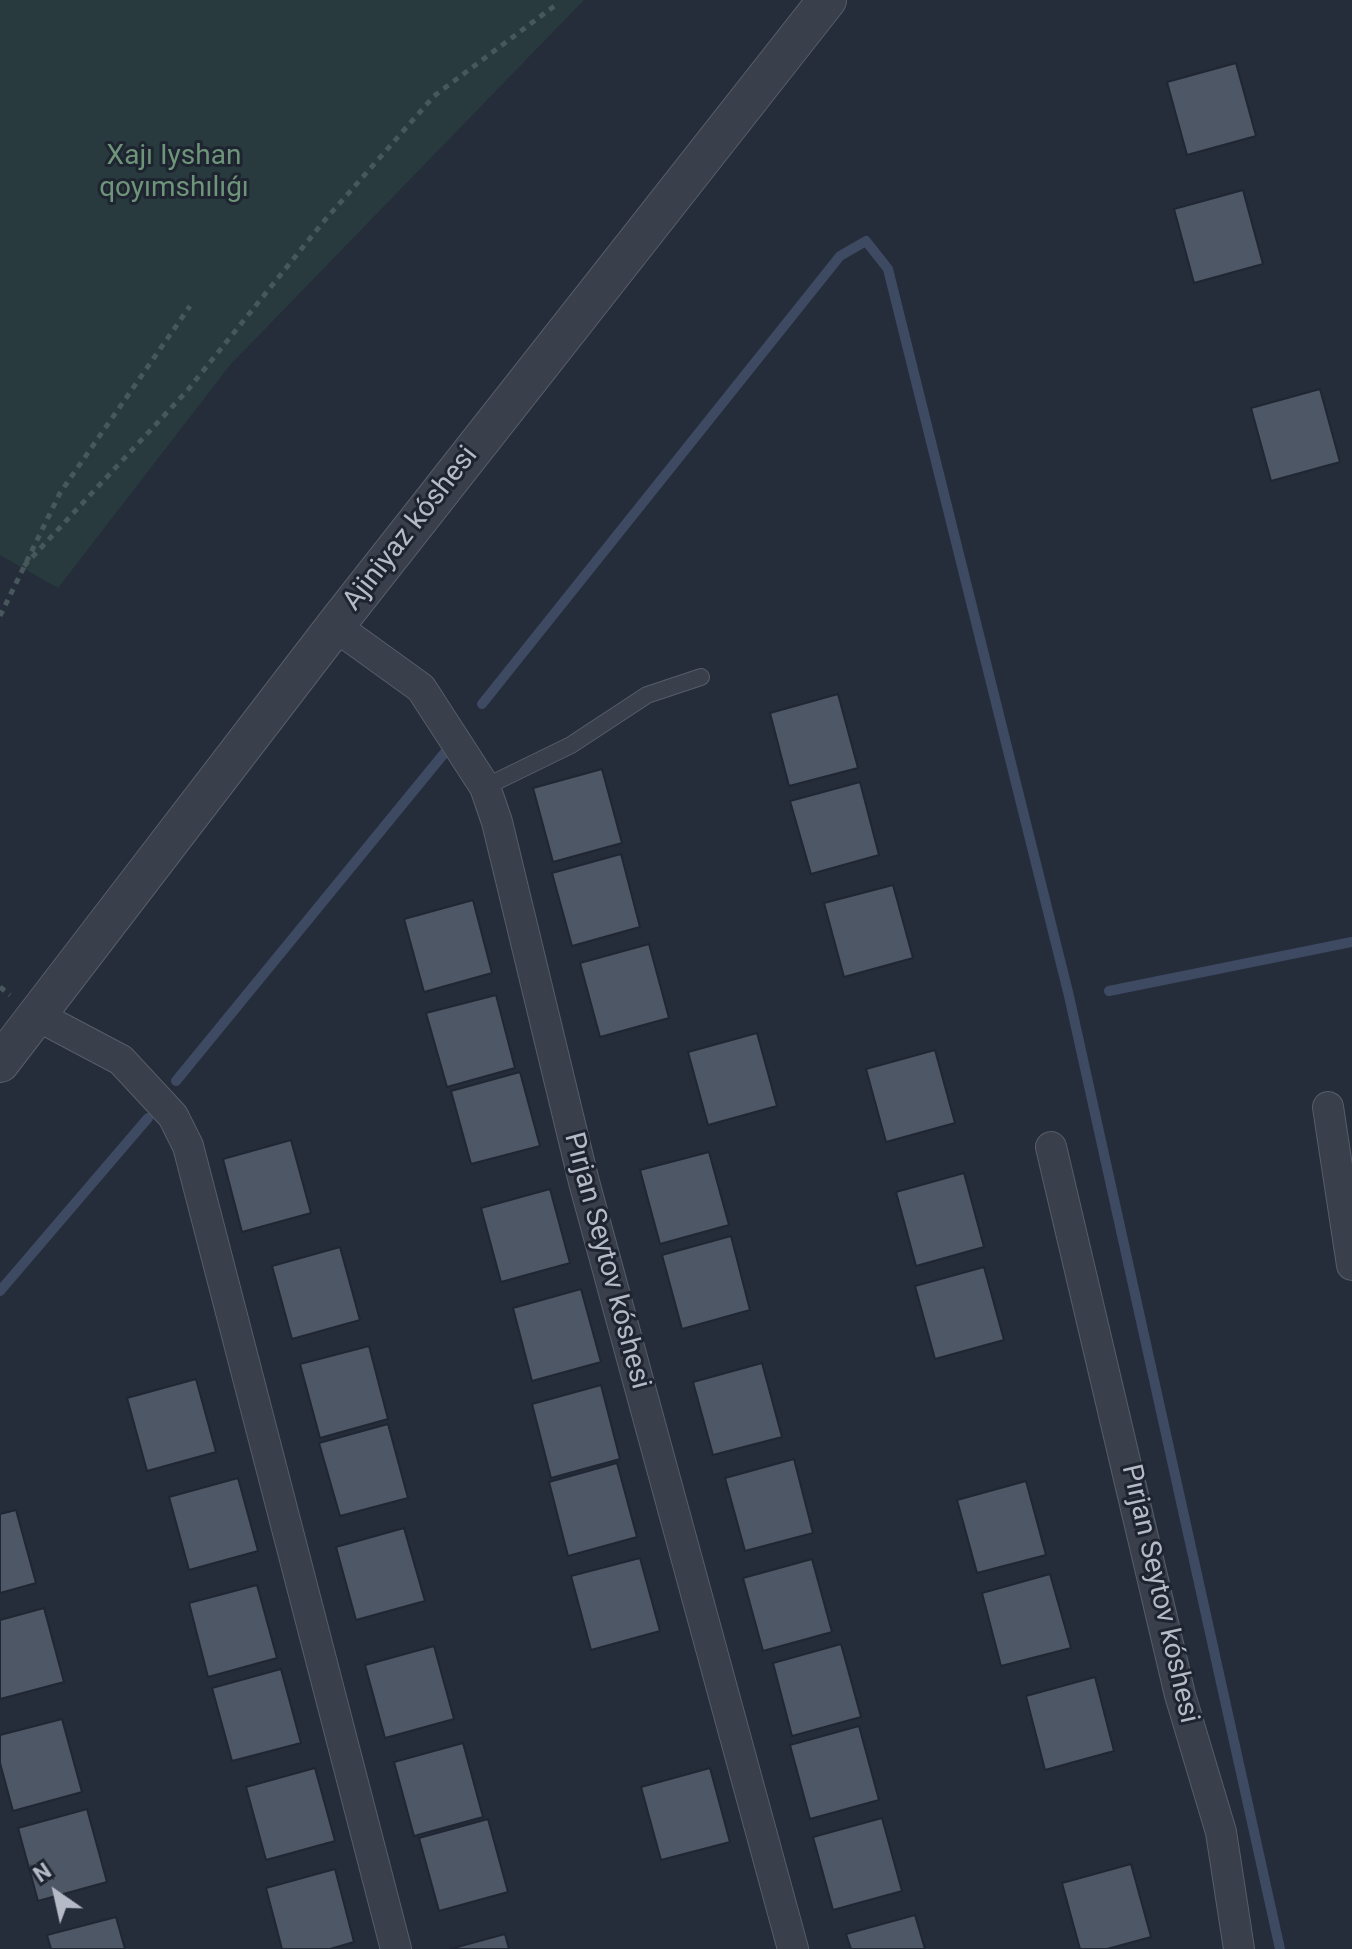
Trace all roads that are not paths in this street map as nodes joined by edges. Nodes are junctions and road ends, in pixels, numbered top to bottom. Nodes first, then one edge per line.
1 (827, 0) edge
2 (335, 626) junction
3 (701, 677) dead end
4 (485, 787) junction
5 (36, 1015) junction
6 (0, 1063) edge
7 (1328, 1107) dead end
8 (1051, 1147) dead end
9 (1352, 1265) edge
10 (396, 1949) edge
11 (793, 1949) edge
12 (1239, 1949) edge

1 - 2 street, Ajiniyaz kóshesi
2 - 4 street, Pırjan Seytov kóshesi
2 - 5 street, Ajiniyaz kóshesi
3 - 4 lane
4 - 11 street, Pırjan Seytov kóshesi
5 - 6 street, Ajiniyaz kóshesi
5 - 10 street
7 - 9 street
8 - 12 street, Pırjan Seytov kóshesi

